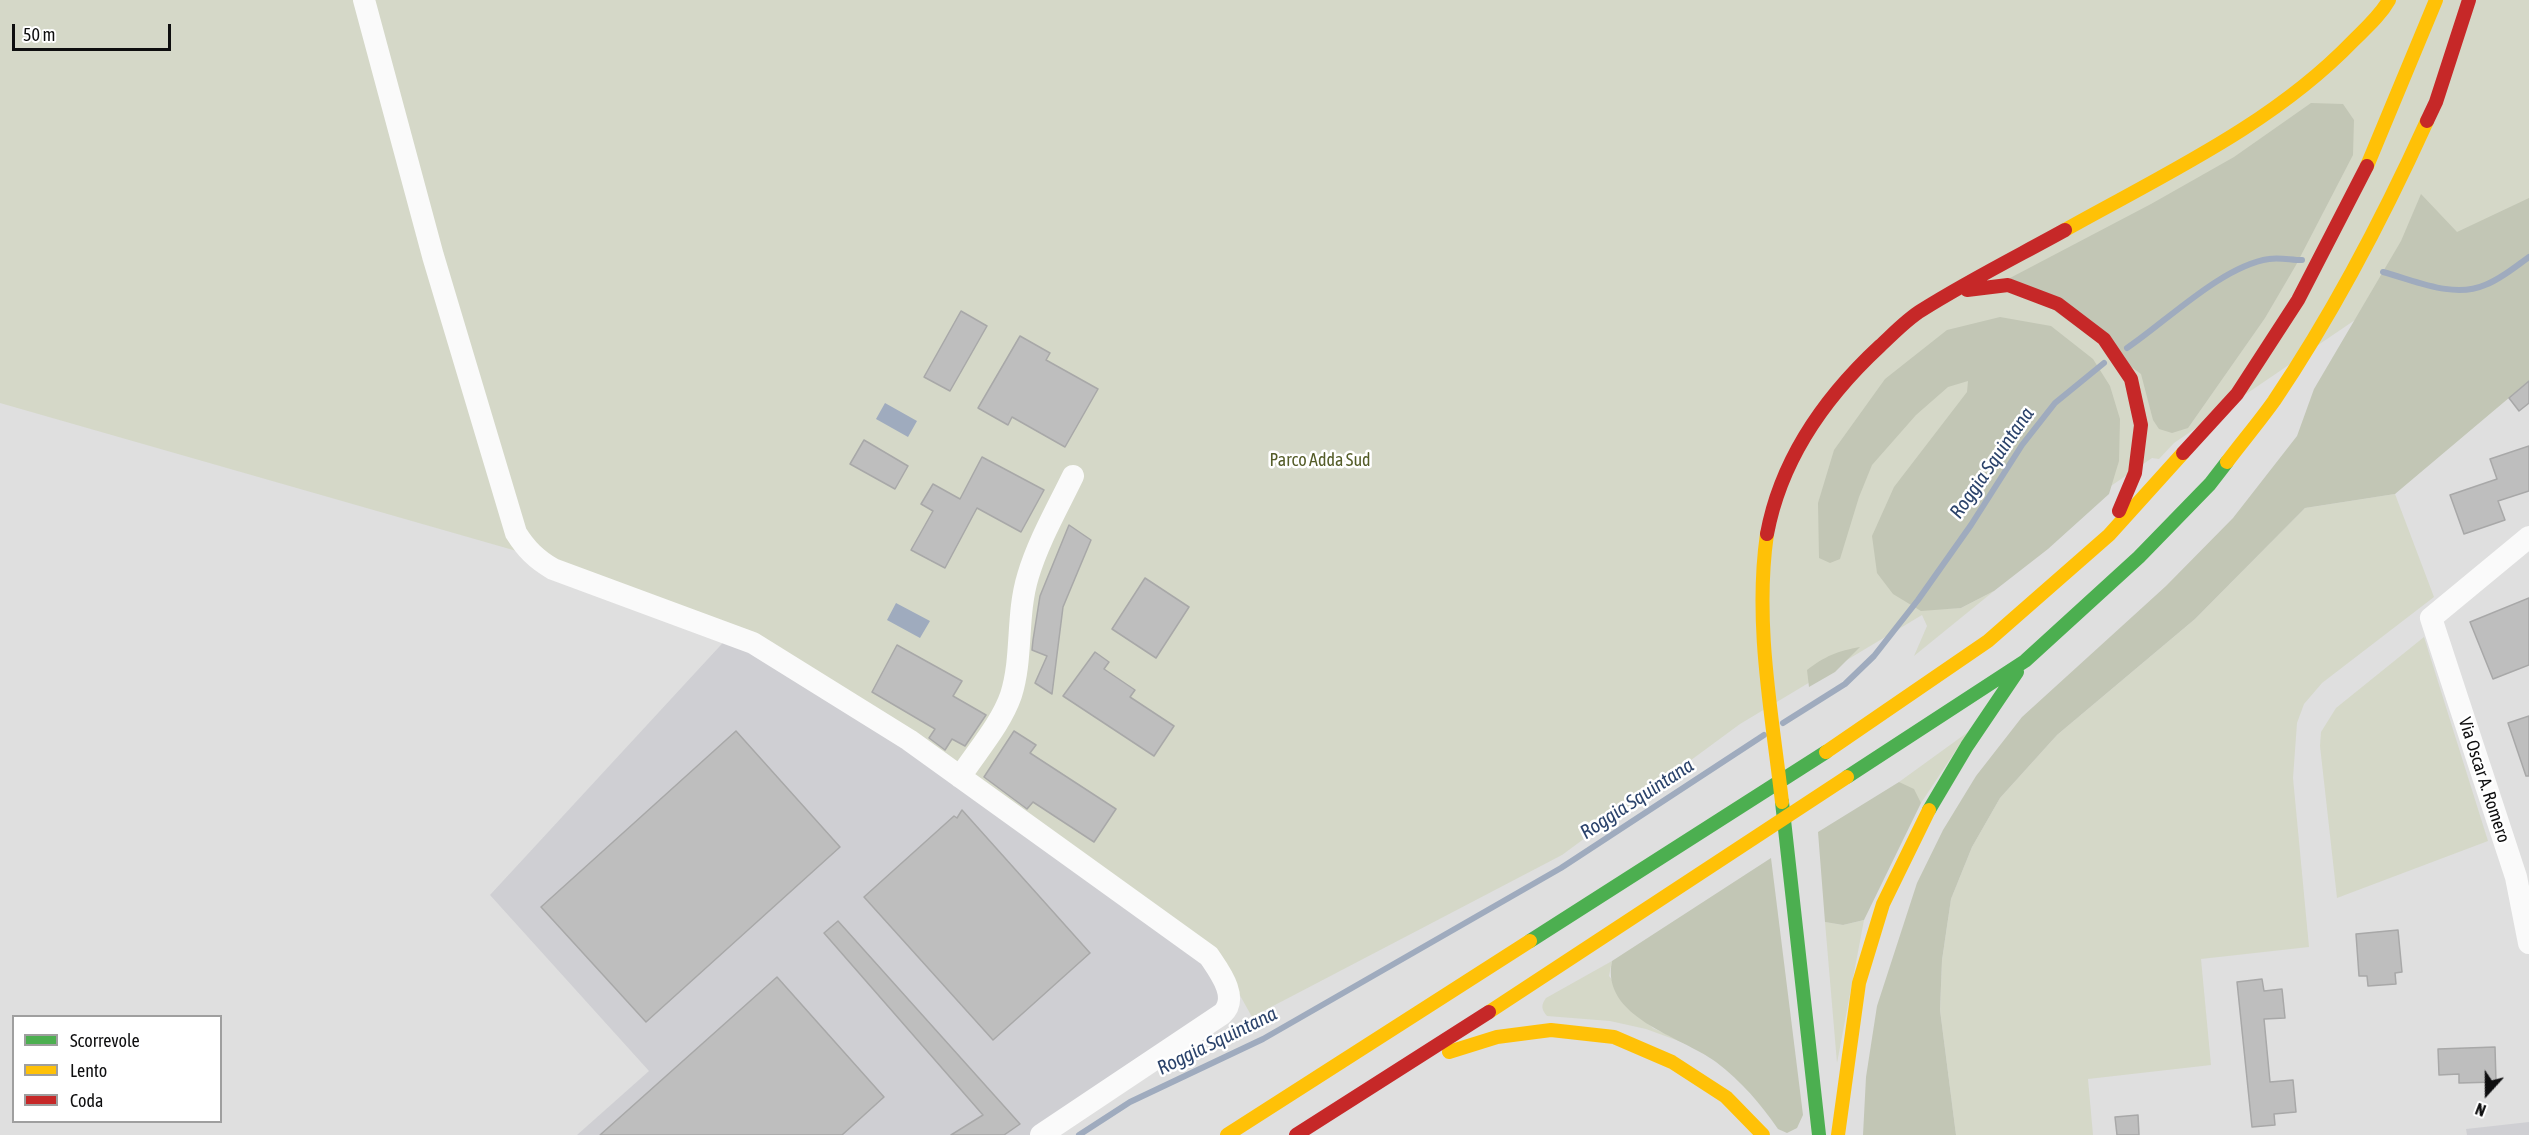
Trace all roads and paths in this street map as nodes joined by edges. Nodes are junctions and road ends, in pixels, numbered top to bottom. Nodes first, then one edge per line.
1 (364, 0) edge
2 (2389, 0) edge
3 (2436, 0) edge
4 (2469, 0) edge
5 (1958, 291) junction
6 (1073, 476) dead end
7 (2109, 535) junction
8 (2529, 537) edge
9 (2025, 661) junction
10 (960, 777) junction
11 (2529, 943) edge
12 (1410, 1064) junction
13 (1041, 1135) edge
14 (1227, 1135) edge
15 (1296, 1135) edge
16 (1763, 1135) edge
17 (1819, 1135) edge
18 (1838, 1135) edge

1 - 10 street
2 - 5 highway
3 - 7 highway
4 - 9 highway
5 - 7 highway
5 - 17 highway
6 - 10 street
7 - 14 highway
8 - 11 street, Via Oscar A. Romero
9 - 12 highway
9 - 18 highway
10 - 13 street
12 - 15 highway
12 - 16 highway

